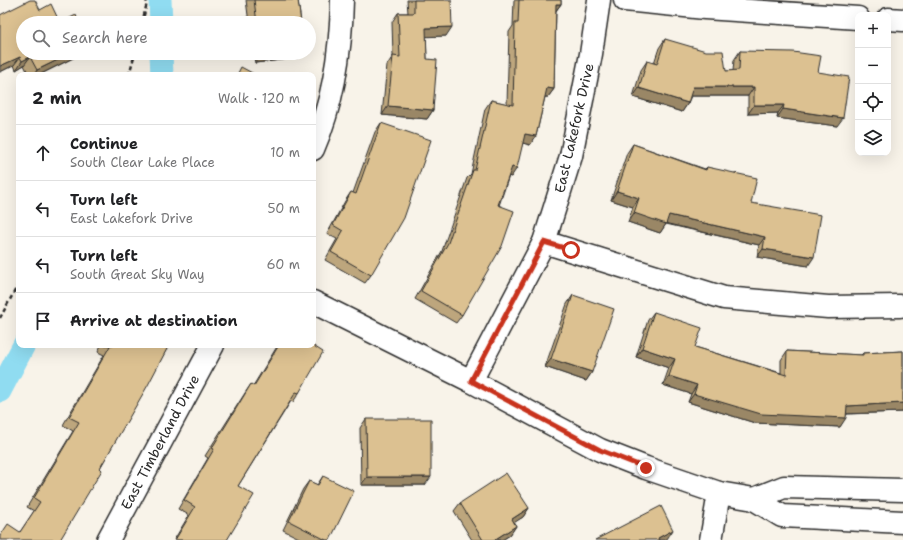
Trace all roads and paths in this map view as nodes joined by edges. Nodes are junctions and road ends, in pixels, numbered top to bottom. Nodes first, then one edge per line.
1 (146, 0) edge
2 (342, 0) edge
3 (599, 0) edge
4 (625, 0) edge
5 (144, 16) edge
6 (855, 18) edge
7 (891, 20) edge
8 (903, 20) edge
9 (133, 60) edge
10 (130, 72) edge
11 (316, 140) edge
12 (544, 242) junction
13 (16, 289) edge
14 (316, 304) edge
15 (900, 306) dead end
16 (0, 318) edge
17 (211, 348) edge
18 (471, 381) junction
19 (903, 490) edge
20 (719, 493) junction
21 (754, 499) junction
22 (903, 522) edge
23 (108, 540) edge
24 (711, 540) edge

1 - 5 path
2 - 11 street
3 - 12 street, East Lakefork Drive
4 - 6 street
7 - 8 street
9 - 10 path
12 - 15 street
12 - 18 street, East Lakefork Drive
13 - 16 path
14 - 18 street
17 - 23 street, East Timberland Drive
18 - 20 street
19 - 21 street
20 - 21 street
20 - 24 street
21 - 22 street

